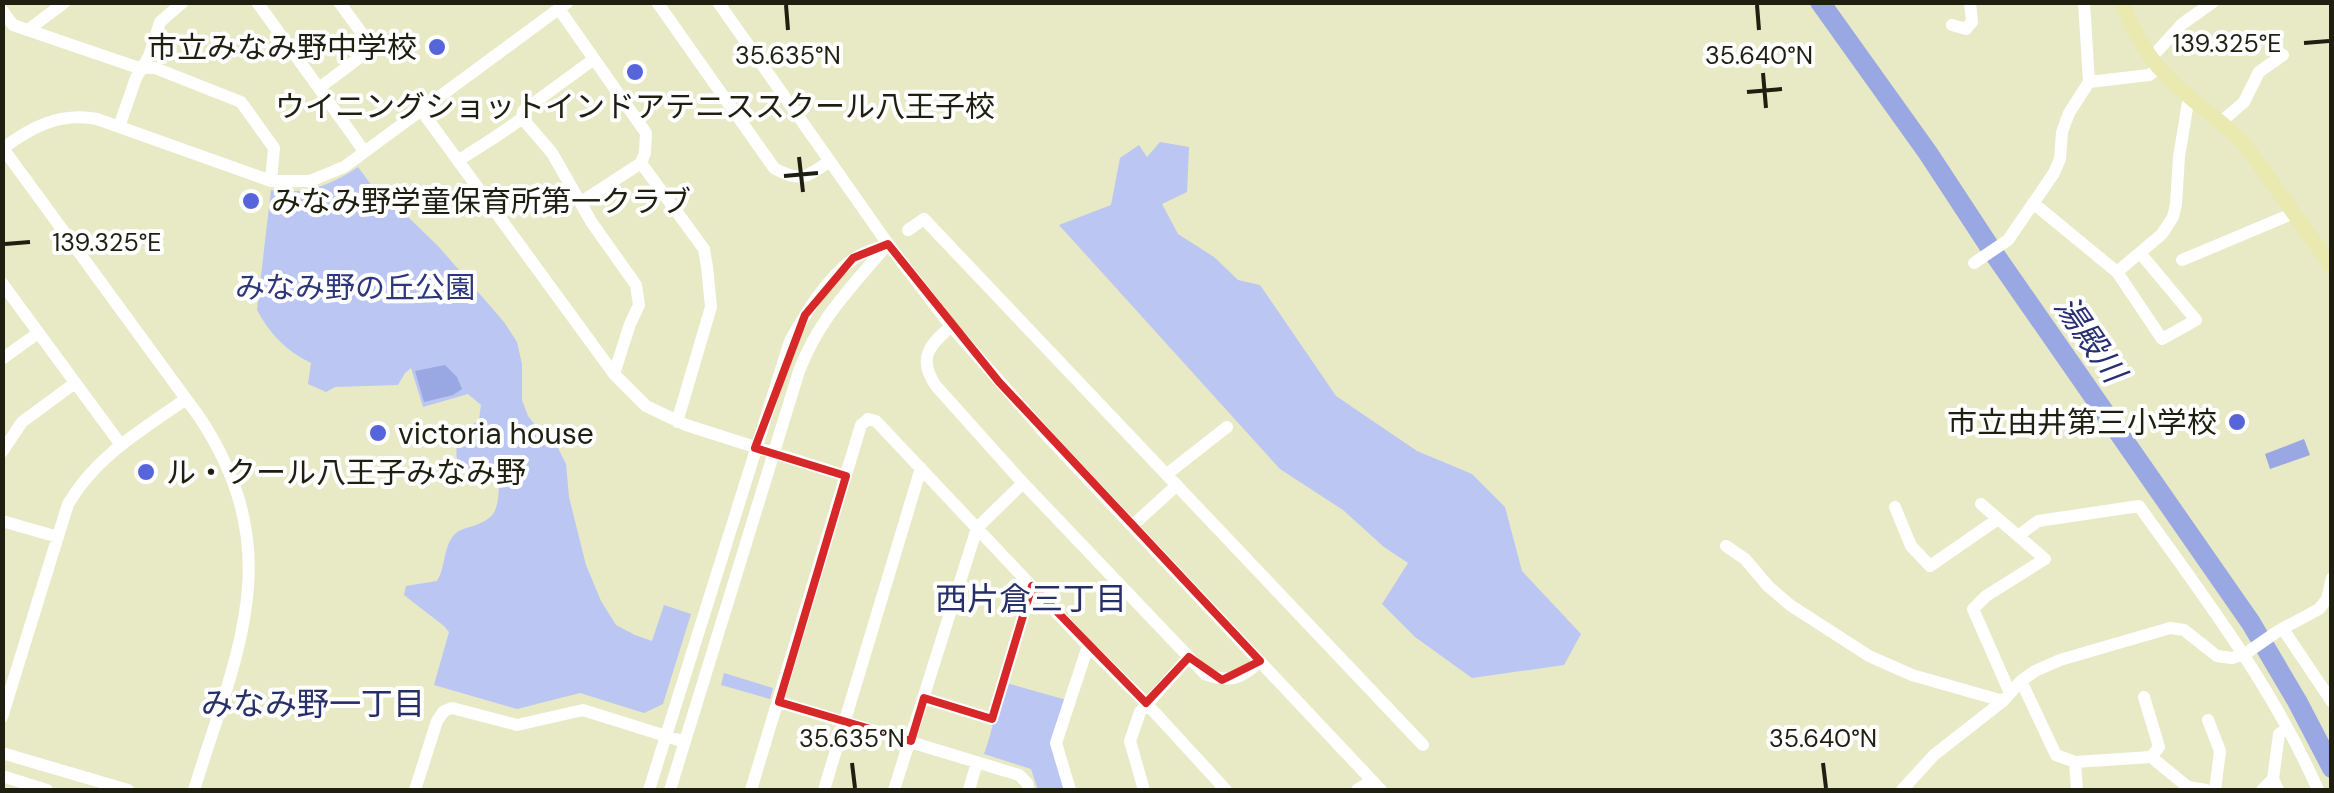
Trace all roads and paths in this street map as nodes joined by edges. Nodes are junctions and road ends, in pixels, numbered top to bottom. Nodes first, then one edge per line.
1 (65, 2) edge
2 (183, 2) edge
3 (257, 2) edge
4 (339, 2) edge
5 (657, 2) edge
6 (718, 2) edge
7 (1970, 2) edge
8 (2084, 2) edge
9 (2120, 2) edge
10 (2213, 2) edge
11 (564, 6) edge
12 (2, 10) edge
13 (1952, 25) dead end
14 (28, 30) junction
15 (2283, 56) dead end
16 (594, 59) junction
17 (2155, 63) junction
18 (142, 67) junction
19 (2089, 82) junction
20 (319, 88) junction
21 (2189, 96) junction
22 (420, 110) junction
23 (522, 118) junction
24 (2221, 122) junction
25 (119, 127) junction
26 (3, 148) edge
27 (364, 151) junction
28 (458, 161) junction
29 (829, 161) junction
30 (641, 163) junction
31 (271, 181) junction
32 (581, 202) junction
33 (2033, 203) junction
34 (2294, 213) junction
35 (908, 230) dead end
36 (888, 244) junction
37 (2140, 254) junction
38 (2182, 260) dead end
39 (1976, 262) dead end
40 (2332, 267) edge
41 (2117, 272) junction
42 (2, 283) edge
43 (951, 326) junction
44 (38, 333) junction
45 (2, 359) edge
46 (614, 374) junction
47 (75, 383) junction
48 (186, 399) junction
49 (677, 422) junction
50 (1228, 428) dead end
51 (120, 445) junction
52 (755, 448) junction
53 (2, 452) edge
54 (773, 454) junction
55 (921, 468) junction
56 (1167, 474) junction
57 (846, 476) junction
58 (1024, 483) junction
59 (1177, 485) junction
60 (1982, 504) dead end
61 (1895, 508) dead end
62 (1998, 519) junction
63 (2, 521) edge
64 (1132, 525) junction
65 (977, 528) junction
66 (2018, 536) junction
67 (58, 538) junction
68 (1726, 546) dead end
69 (2332, 578) edge
70 (1032, 586) junction
71 (2281, 630) junction
72 (1088, 646) junction
73 (2246, 653) junction
74 (1189, 657) junction
75 (1260, 662) junction
76 (2021, 681) junction
77 (7, 689) edge
78 (2007, 697) junction
79 (2144, 697) dead end
80 (924, 698) junction
81 (779, 702) junction
82 (2332, 702) edge
83 (1146, 704) junction
84 (2, 717) edge
85 (2208, 720) dead end
86 (845, 721) junction
87 (2287, 728) junction
88 (666, 736) junction
89 (911, 741) junction
90 (684, 742) junction
91 (1423, 745) dead end
92 (2, 753) edge
93 (2150, 757) junction
94 (978, 762) junction
95 (2075, 762) junction
96 (2, 776) edge
97 (2276, 784) edge
98 (1373, 787) edge
99 (2188, 788) edge
100 (47, 790) edge
101 (128, 790) edge
102 (194, 790) edge
103 (415, 790) edge
104 (649, 790) edge
105 (670, 790) edge
106 (751, 790) edge
107 (824, 790) edge
108 (894, 790) edge
109 (969, 790) edge
110 (1029, 790) edge
111 (1070, 790) edge
112 (1144, 790) edge
113 (1226, 790) edge
114 (1357, 790) edge
115 (1902, 790) edge
116 (2076, 790) edge
117 (2206, 790) edge
118 (2215, 790) edge
119 (2262, 790) edge
120 (2318, 790) edge

1 - 14 street
2 - 18 street
3 - 20 street
4 - 20 street
5 - 29 street
6 - 29 street
7 - 13 street
8 - 19 street
9 - 17 main road
10 - 17 street
11 - 16 street
11 - 22 street
12 - 14 street
14 - 18 street
15 - 24 street
16 - 23 street
16 - 30 street
17 - 19 street
17 - 21 main road
18 - 25 street
18 - 31 street
19 - 33 street
20 - 27 street
21 - 24 main road
21 - 37 street
22 - 27 street
22 - 28 street
23 - 28 street
23 - 32 street
24 - 34 main road
25 - 26 street
25 - 31 street
26 - 48 street
27 - 31 street
28 - 46 street
29 - 36 street
30 - 32 street
30 - 49 street
32 - 46 street
33 - 39 street
33 - 41 street
34 - 38 street
34 - 40 main road
35 - 56 street
36 - 43 street
36 - 52 street
36 - 54 street
37 - 41 street
37 - 41 street
42 - 44 street
43 - 58 street
43 - 64 street
44 - 45 street
44 - 47 street
46 - 49 street
47 - 51 street
47 - 53 street
48 - 51 street
48 - 102 street
49 - 52 street
50 - 56 street
51 - 67 street
52 - 54 street
52 - 88 street
54 - 57 street
54 - 90 street
55 - 57 street
55 - 65 street
55 - 86 street
56 - 59 street
57 - 81 street
58 - 65 street
58 - 74 street
59 - 64 street
59 - 91 street
60 - 62 street
61 - 62 street
62 - 66 street
63 - 67 street
64 - 75 street
65 - 70 street
65 - 80 street
66 - 73 street
66 - 78 street
67 - 77 street
68 - 78 street
69 - 71 street
70 - 72 street
70 - 80 street
71 - 73 street
71 - 82 street
72 - 83 street
72 - 111 street
73 - 76 street
73 - 87 street
74 - 75 street
74 - 83 street
75 - 98 street
76 - 78 street
76 - 95 street
77 - 84 street
78 - 115 street
79 - 93 street
80 - 89 street
81 - 86 street
81 - 106 street
83 - 112 street
83 - 113 street
85 - 118 street
86 - 89 street
86 - 107 street
87 - 97 street
87 - 120 street
88 - 90 street
88 - 103 street
88 - 104 street
89 - 94 street
89 - 108 street
90 - 105 street
92 - 101 street
93 - 95 street
93 - 99 street
94 - 109 street
94 - 110 street
95 - 116 street
96 - 100 street
97 - 119 street
98 - 114 street
99 - 117 street

